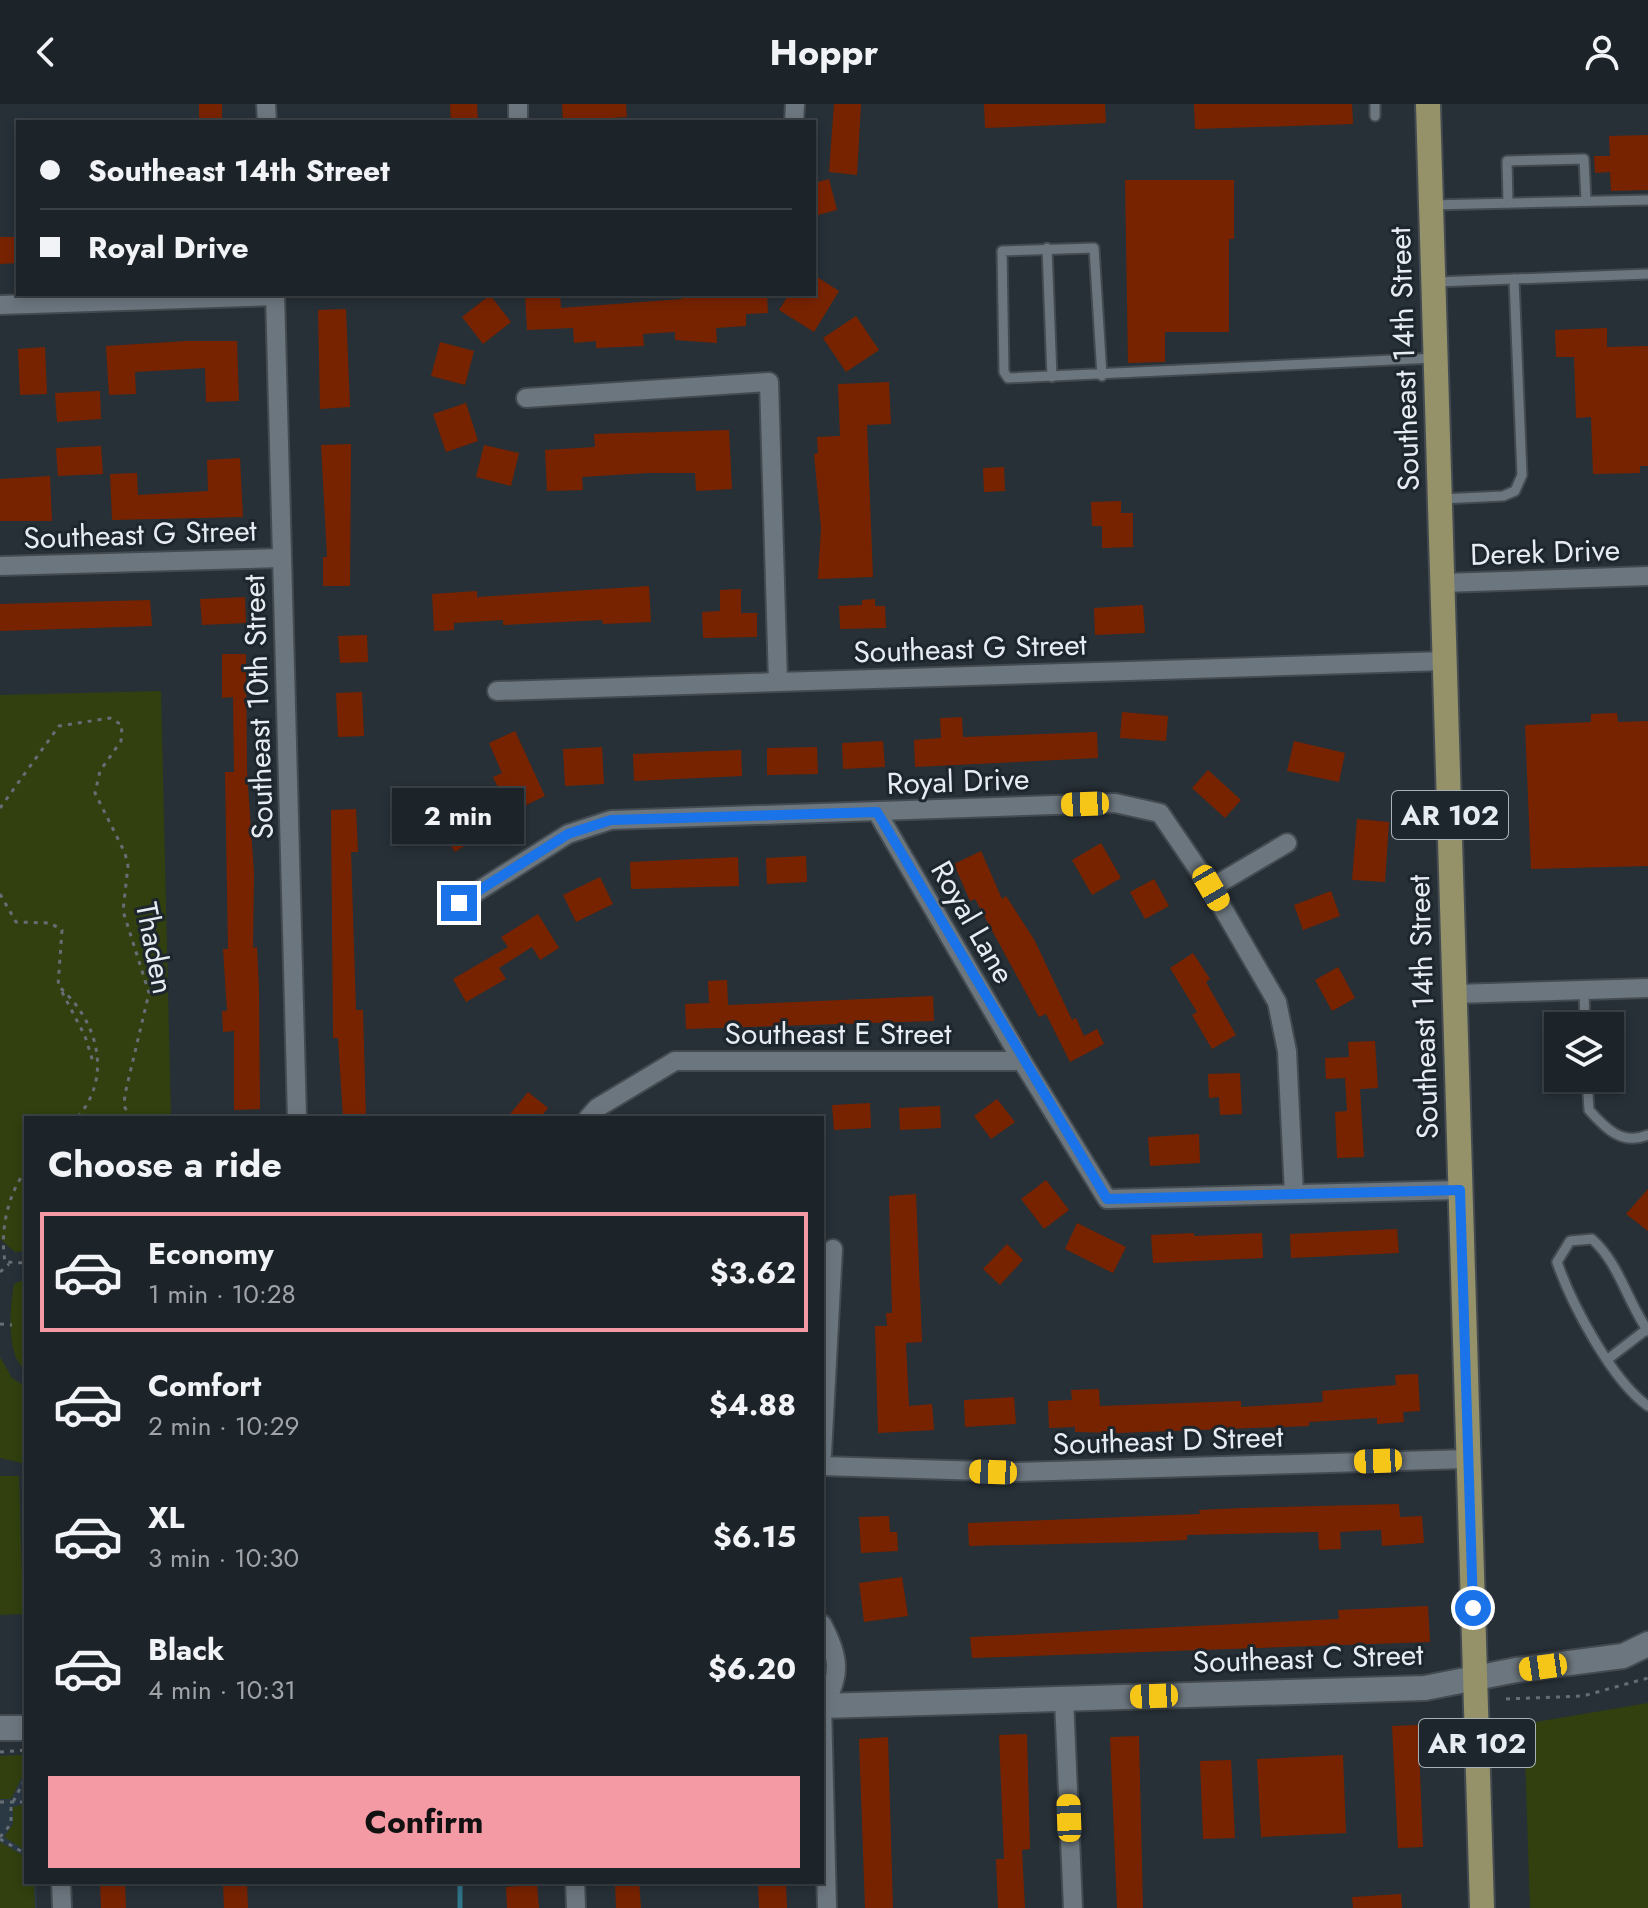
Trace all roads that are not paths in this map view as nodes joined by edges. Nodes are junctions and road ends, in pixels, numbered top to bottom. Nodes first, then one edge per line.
1 (1375, 104) edge
2 (1428, 104) edge
3 (1375, 116) dead end
4 (1648, 200) edge
5 (1586, 201) junction
6 (1508, 203) junction
7 (1431, 205) junction
8 (1047, 248) junction
9 (1648, 274) edge
10 (1514, 279) junction
11 (1433, 283) junction
12 (248, 296) edge
13 (275, 296) edge
14 (0, 305) edge
15 (1435, 358) junction
16 (1102, 376) junction
17 (1052, 377) junction
18 (526, 398) dead end
19 (1440, 499) junction
20 (282, 558) junction
21 (0, 566) edge
22 (1648, 576) edge
23 (1443, 583) junction
24 (1445, 661) junction
25 (778, 682) junction
26 (497, 691) dead end
27 (877, 812) junction
28 (1287, 843) dead end
29 (1211, 888) junction
30 (459, 903) dead end
31 (1648, 988) edge
32 (1584, 990) junction
33 (1456, 994) junction
34 (1585, 1012) edge
35 (1022, 1061) junction
36 (1588, 1092) edge
37 (297, 1116) edge
38 (590, 1116) edge
39 (1648, 1135) edge
40 (1460, 1190) junction
41 (1294, 1194) junction
42 (833, 1249) dead end
43 (1648, 1330) edge
44 (1608, 1359) junction
45 (1648, 1406) edge
46 (824, 1417) edge
47 (1468, 1459) junction
48 (824, 1466) edge
49 (824, 1628) edge
50 (1648, 1644) edge
51 (1475, 1678) junction
52 (1064, 1699) junction
53 (824, 1703) edge
54 (824, 1706) edge
55 (0, 1728) edge
56 (24, 1728) edge
57 (824, 1787) edge
58 (61, 1884) edge
59 (575, 1884) edge
60 (62, 1908) edge
61 (576, 1908) edge
62 (827, 1908) edge
63 (1073, 1908) edge
64 (1482, 1908) edge

1 - 3 lane
2 - 7 main road, Southeast 14th Street / AR 102
4 - 5 lane
5 - 6 lane
5 - 6 lane
6 - 7 lane
7 - 11 main road, Southeast 14th Street / AR 102
8 - 16 lane
8 - 17 lane
8 - 17 lane
9 - 10 lane
10 - 11 lane
10 - 19 lane
11 - 15 main road, Southeast 14th Street / AR 102
12 - 14 street
13 - 20 street, Southeast 10th Street
15 - 16 lane
15 - 19 main road, Southeast 14th Street / AR 102
16 - 17 lane
18 - 25 street
19 - 23 main road, Southeast 14th Street / AR 102
20 - 21 street, Southeast G Street
20 - 37 street, Southeast 10th Street
22 - 23 street, Derek Drive
23 - 24 main road, Southeast 14th Street / AR 102
24 - 25 street, Southeast G Street
24 - 33 main road, Southeast 14th Street / AR 102
25 - 26 street, Southeast G Street
27 - 29 street, Royal Drive
27 - 30 street, Royal Drive
27 - 35 street, Royal Lane
28 - 29 street
29 - 41 street, Royal Drive
31 - 32 street
32 - 33 street
32 - 34 lane
33 - 40 main road, Southeast 14th Street / AR 102
35 - 38 street, Southeast E Street
35 - 41 street
36 - 39 lane
40 - 41 street
40 - 47 main road, Southeast 14th Street / AR 102
42 - 46 street
43 - 44 lane
43 - 44 lane
44 - 45 lane
47 - 48 street, Southeast D Street
47 - 51 main road, Southeast 14th Street / AR 102
49 - 53 street
50 - 51 street, Southeast C Street
51 - 52 street, Southeast C Street
51 - 64 main road, Southeast 14th Street / AR 102
52 - 54 street, Southeast C Street
52 - 63 street
55 - 56 street
57 - 62 street
58 - 60 street
59 - 61 street

